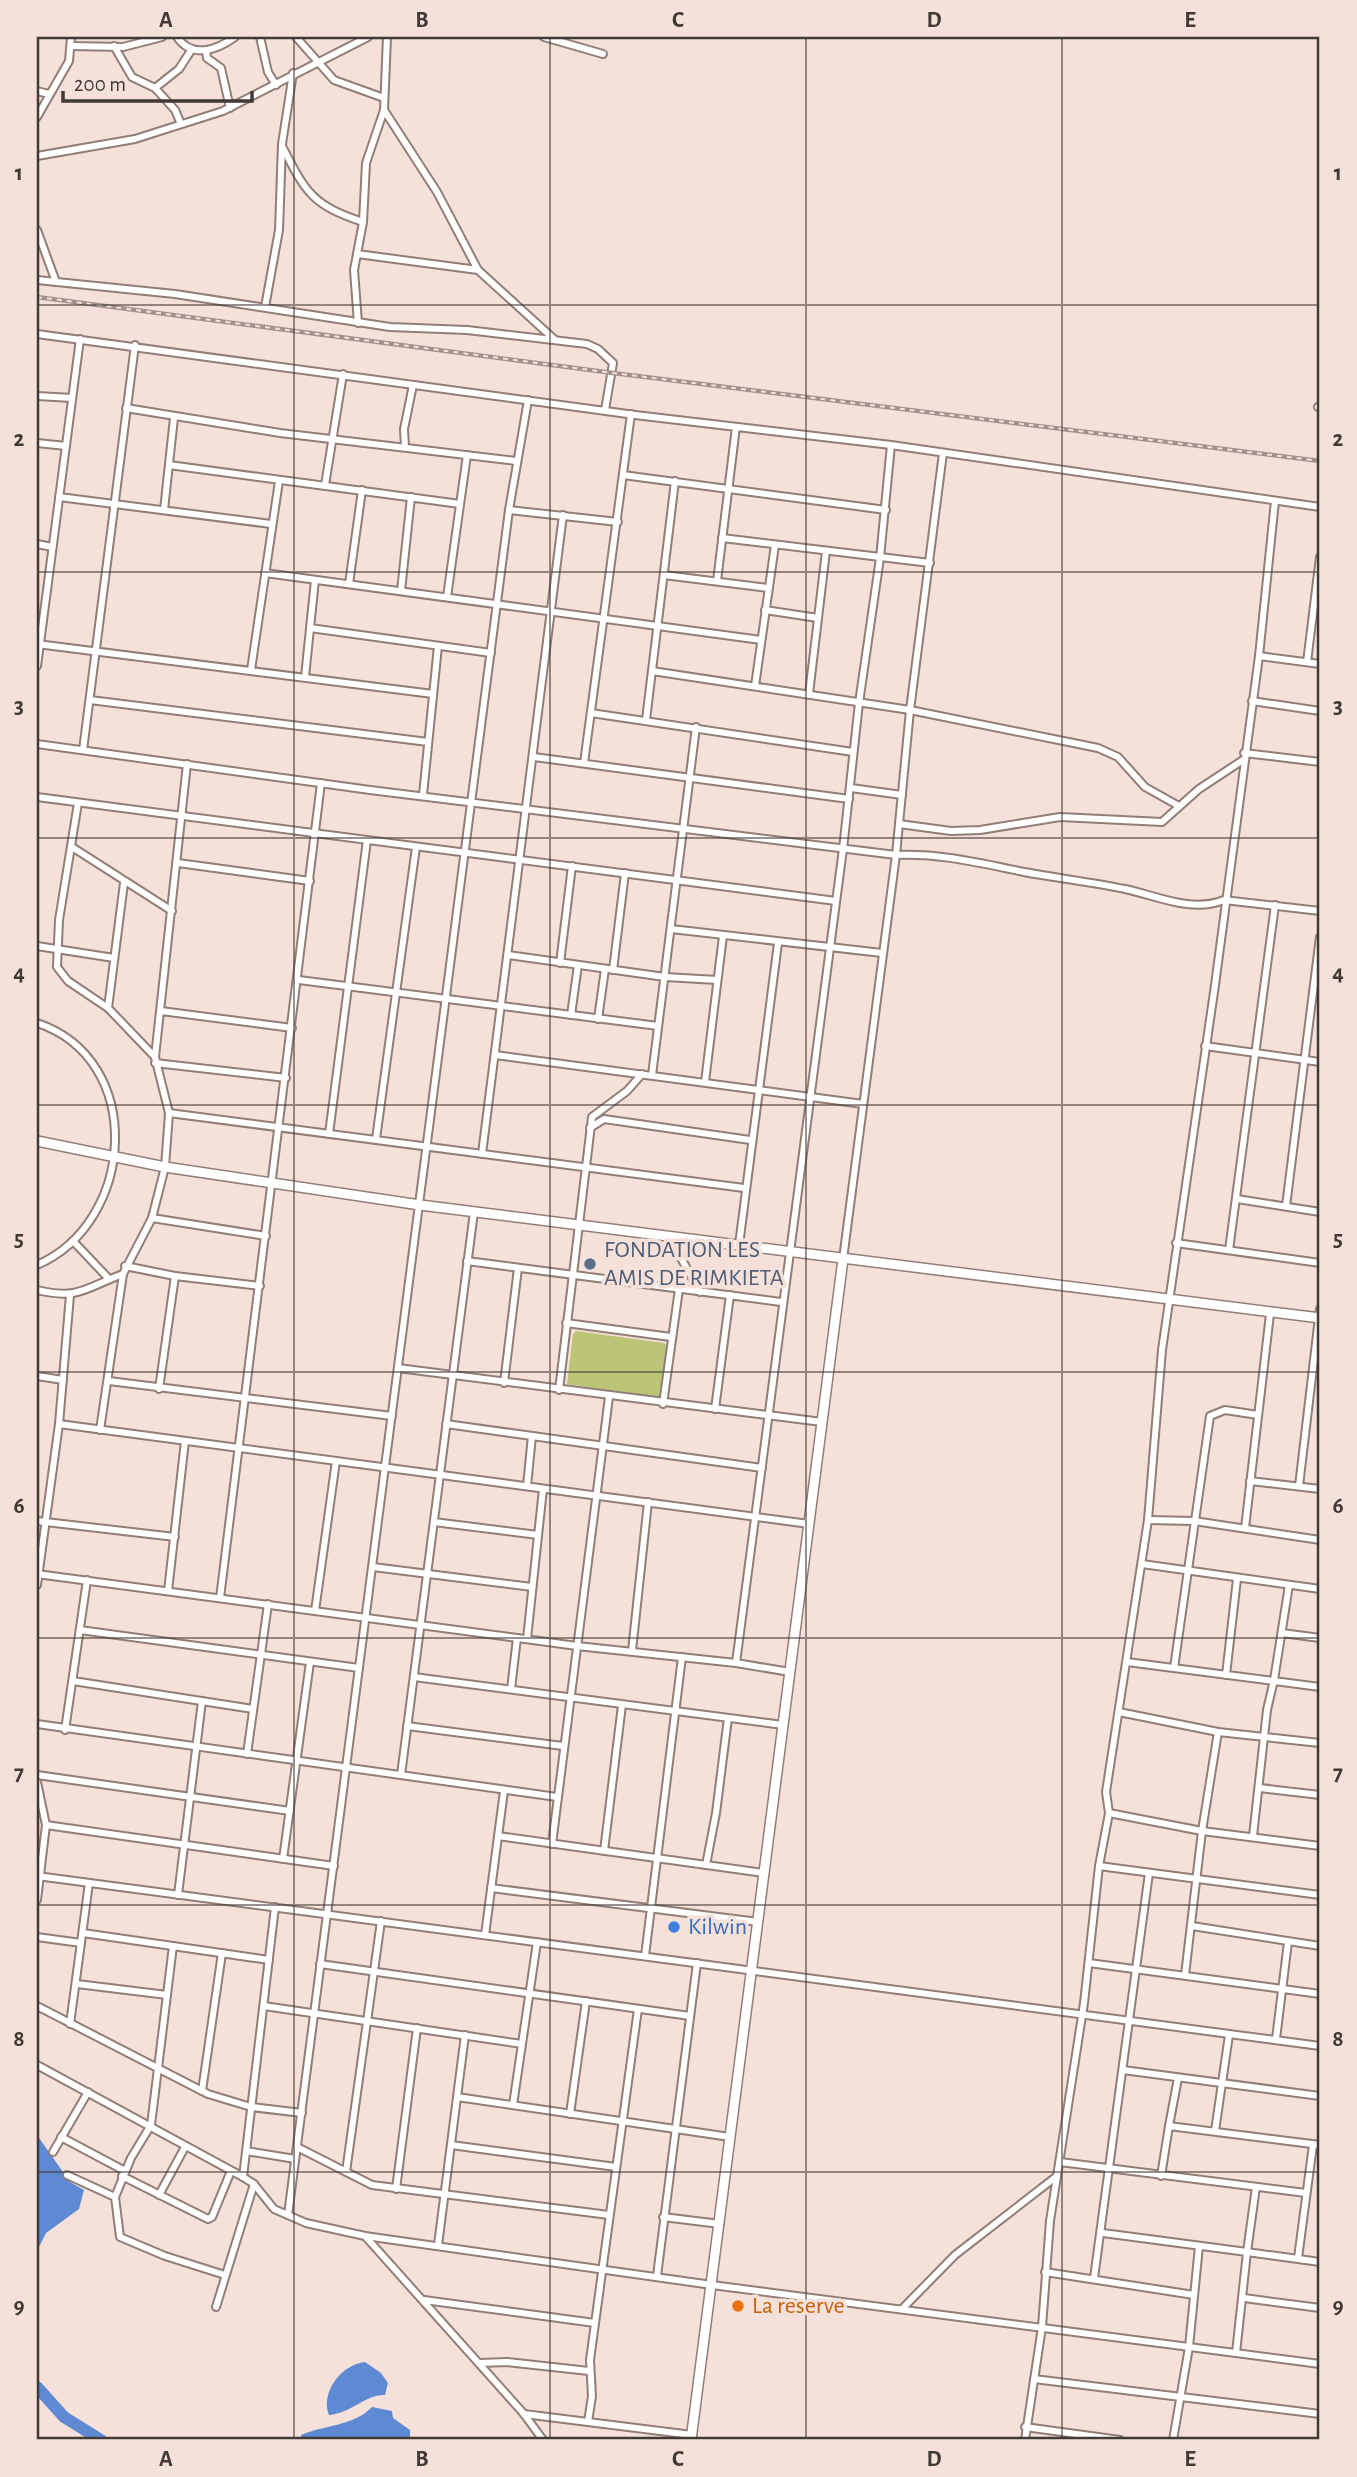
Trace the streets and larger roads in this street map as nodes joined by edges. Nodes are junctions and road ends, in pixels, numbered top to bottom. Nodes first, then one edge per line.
1 (71, 37) edge
2 (162, 37) edge
3 (177, 37) edge
4 (235, 37) edge
5 (260, 37) edge
6 (296, 37) edge
7 (368, 37) edge
8 (387, 37) edge
9 (544, 37) edge
10 (354, 40) edge
11 (71, 46) junction
12 (114, 46) junction
13 (192, 49) junction
14 (206, 51) junction
15 (603, 54) dead end
16 (316, 61) junction
17 (293, 74) junction
18 (276, 85) junction
19 (155, 88) junction
20 (37, 91) edge
21 (49, 94) junction
22 (384, 97) junction
23 (230, 108) junction
24 (384, 110) junction
25 (37, 117) edge
26 (181, 124) junction
27 (282, 144) junction
28 (37, 156) edge
29 (363, 222) junction
30 (37, 230) edge
31 (357, 254) junction
32 (478, 270) junction
33 (37, 280) edge
34 (57, 282) junction
35 (265, 307) junction
36 (358, 323) junction
37 (37, 334) edge
38 (80, 339) junction
39 (555, 340) junction
40 (135, 345) junction
41 (343, 374) junction
42 (413, 385) junction
43 (37, 396) edge
44 (72, 398) junction
45 (528, 400) junction
46 (125, 408) junction
47 (604, 410) junction
48 (632, 414) junction
49 (174, 418) junction
50 (736, 427) junction
51 (333, 439) junction
52 (37, 443) edge
53 (891, 445) junction
54 (66, 446) junction
55 (405, 447) junction
56 (943, 453) junction
57 (467, 455) junction
58 (516, 461) junction
59 (169, 466) junction
60 (623, 475) junction
61 (279, 481) junction
62 (675, 481) junction
63 (325, 485) junction
64 (728, 487) junction
65 (362, 490) junction
66 (59, 497) junction
67 (411, 497) junction
68 (1275, 501) junction
69 (116, 504) junction
70 (460, 504) junction
71 (1320, 507) edge
72 (164, 510) junction
73 (509, 510) junction
74 (886, 510) junction
75 (563, 515) junction
76 (618, 522) junction
77 (271, 524) junction
78 (722, 538) junction
79 (37, 544) edge
80 (775, 545) junction
81 (52, 547) junction
82 (826, 551) junction
83 (1320, 557) edge
84 (880, 558) junction
85 (930, 563) junction
86 (265, 573) junction
87 (664, 575) junction
88 (315, 580) junction
89 (717, 581) junction
90 (349, 584) junction
91 (768, 588) junction
92 (401, 592) junction
93 (447, 597) junction
94 (496, 604) junction
95 (765, 610) junction
96 (552, 612) junction
97 (605, 618) junction
98 (818, 618) junction
99 (658, 624) junction
100 (310, 628) junction
101 (761, 640) junction
102 (38, 644) edge
103 (438, 646) junction
104 (96, 652) junction
105 (491, 653) junction
106 (1259, 656) junction
107 (1307, 662) junction
108 (1320, 664) edge
109 (37, 666) edge
110 (251, 670) junction
111 (652, 671) junction
112 (304, 677) junction
113 (755, 686) junction
114 (433, 694) junction
115 (809, 694) junction
116 (90, 700) junction
117 (1252, 702) junction
118 (859, 703) junction
119 (910, 710) junction
120 (1320, 711) edge
121 (591, 713) junction
122 (646, 720) junction
123 (696, 727) junction
124 (428, 742) junction
125 (37, 744) edge
126 (83, 750) junction
127 (853, 752) junction
128 (534, 757) junction
129 (1243, 757) junction
130 (1320, 762) edge
131 (584, 763) junction
132 (187, 765) junction
133 (690, 777) junction
134 (321, 783) junction
135 (851, 788) junction
136 (423, 795) junction
137 (902, 795) junction
138 (37, 797) edge
139 (849, 799) junction
140 (471, 801) junction
141 (78, 803) junction
142 (1179, 806) junction
143 (527, 809) junction
144 (182, 816) junction
145 (899, 824) junction
146 (685, 828) junction
147 (316, 832) junction
148 (367, 840) junction
149 (72, 847) junction
150 (416, 847) junction
151 (843, 849) junction
152 (464, 852) junction
153 (896, 855) junction
154 (520, 859) junction
155 (178, 863) junction
156 (572, 866) junction
157 (625, 873) junction
158 (677, 880) junction
159 (310, 881) junction
160 (124, 883) junction
161 (1224, 900) junction
162 (835, 901) junction
163 (1275, 905) junction
164 (172, 911) junction
165 (1320, 911) edge
166 (671, 929) junction
167 (723, 936) junction
168 (1320, 937) edge
169 (778, 943) junction
170 (37, 946) edge
171 (56, 948) junction
172 (830, 949) junction
173 (881, 953) junction
174 (508, 955) junction
175 (1319, 957) edge
176 (114, 958) junction
177 (560, 963) junction
178 (578, 965) junction
179 (609, 969) junction
180 (664, 976) junction
181 (299, 980) junction
182 (717, 980) junction
183 (348, 987) junction
184 (395, 993) junction
185 (446, 999) junction
186 (501, 1006) junction
187 (108, 1008) junction
188 (160, 1010) junction
189 (1312, 1014) junction
190 (571, 1015) junction
191 (1320, 1016) edge
192 (598, 1018) junction
193 (37, 1023) edge
194 (658, 1026) junction
195 (292, 1028) junction
196 (1205, 1046) junction
197 (1257, 1053) junction
198 (495, 1055) junction
199 (155, 1060) junction
200 (1306, 1060) junction
201 (1320, 1062) edge
202 (642, 1074) junction
203 (652, 1075) junction
204 (286, 1078) junction
205 (705, 1082) junction
206 (757, 1089) junction
207 (809, 1097) junction
208 (863, 1104) junction
209 (169, 1114) junction
210 (280, 1128) junction
211 (590, 1128) junction
212 (329, 1134) junction
213 (376, 1139) junction
214 (750, 1140) junction
215 (37, 1141) edge
216 (427, 1147) junction
217 (482, 1154) junction
218 (115, 1157) junction
219 (165, 1167) junction
220 (586, 1167) junction
221 (273, 1183) junction
222 (744, 1188) junction
223 (1237, 1199) junction
224 (420, 1205) junction
225 (1286, 1206) junction
226 (474, 1212) junction
227 (1320, 1212) edge
228 (152, 1219) junction
229 (579, 1224) junction
230 (266, 1236) junction
231 (682, 1239) junction
232 (74, 1242) junction
233 (1176, 1243) junction
234 (739, 1245) junction
235 (1229, 1250) junction
236 (789, 1252) junction
237 (843, 1259) junction
238 (467, 1261) junction
239 (1320, 1263) edge
240 (37, 1265) edge
241 (125, 1266) junction
242 (518, 1268) junction
243 (123, 1274) junction
244 (176, 1276) junction
245 (572, 1277) junction
246 (109, 1279) junction
247 (260, 1286) junction
248 (678, 1289) junction
249 (37, 1290) edge
250 (700, 1292) junction
251 (70, 1295) junction
252 (730, 1295) junction
253 (1168, 1298) junction
254 (782, 1302) junction
255 (1270, 1314) junction
256 (1320, 1315) edge
257 (566, 1323) junction
258 (671, 1337) junction
259 (398, 1368) junction
260 (452, 1376) junction
261 (37, 1377) edge
262 (1320, 1377) edge
263 (1312, 1378) junction
264 (63, 1380) junction
265 (109, 1381) junction
266 (504, 1383) junction
267 (159, 1389) junction
268 (559, 1390) junction
269 (609, 1397) junction
270 (244, 1399) junction
271 (663, 1404) junction
272 (715, 1409) junction
273 (1258, 1415) junction
274 (392, 1416) junction
275 (770, 1417) junction
276 (822, 1422) junction
277 (59, 1424) junction
278 (446, 1424) junction
279 (100, 1430) junction
280 (532, 1436) junction
281 (185, 1441) junction
282 (603, 1446) junction
283 (239, 1448) junction
284 (337, 1461) junction
285 (385, 1468) junction
286 (762, 1468) junction
287 (440, 1475) junction
288 (1250, 1481) junction
289 (527, 1486) junction
290 (1299, 1486) junction
291 (543, 1489) junction
292 (1320, 1489) edge
293 (598, 1496) junction
294 (648, 1502) junction
295 (755, 1517) junction
296 (1149, 1520) junction
297 (37, 1521) edge
298 (1194, 1521) junction
299 (45, 1522) junction
300 (434, 1522) junction
301 (809, 1524) junction
302 (1245, 1528) junction
303 (538, 1535) junction
304 (175, 1537) junction
305 (1320, 1540) edge
306 (1142, 1564) junction
307 (373, 1567) junction
308 (1190, 1572) junction
309 (427, 1573) junction
310 (38, 1574) edge
311 (1237, 1579) junction
312 (87, 1580) junction
313 (37, 1585) edge
314 (1289, 1585) junction
315 (532, 1587) junction
316 (1320, 1589) edge
317 (168, 1591) junction
318 (220, 1598) junction
319 (268, 1604) junction
320 (315, 1611) junction
321 (366, 1617) junction
322 (421, 1625) junction
323 (80, 1630) junction
324 (1282, 1633) junction
325 (517, 1638) junction
326 (1320, 1638) edge
327 (527, 1639) junction
328 (577, 1646) junction
329 (632, 1651) junction
330 (261, 1655) junction
331 (682, 1657) junction
332 (310, 1661) junction
333 (1127, 1662) junction
334 (736, 1663) junction
335 (359, 1668) junction
336 (1174, 1668) junction
337 (790, 1672) junction
338 (1226, 1675) junction
339 (414, 1677) junction
340 (73, 1681) junction
341 (1274, 1681) junction
342 (1320, 1686) edge
343 (511, 1689) junction
344 (570, 1697) junction
345 (202, 1700) junction
346 (622, 1705) junction
347 (253, 1709) junction
348 (676, 1711) junction
349 (1119, 1712) junction
350 (728, 1717) junction
351 (37, 1724) edge
352 (783, 1725) junction
353 (407, 1726) junction
354 (65, 1730) junction
355 (1218, 1732) junction
356 (1265, 1737) junction
357 (1320, 1743) edge
358 (197, 1746) junction
359 (563, 1746) junction
360 (247, 1754) junction
361 (297, 1761) junction
362 (346, 1769) junction
363 (37, 1775) edge
364 (401, 1775) junction
365 (37, 1782) edge
366 (1260, 1788) junction
367 (504, 1791) junction
368 (1320, 1796) edge
369 (191, 1797) junction
370 (557, 1797) junction
371 (290, 1811) junction
372 (1109, 1813) junction
373 (46, 1825) junction
374 (1202, 1831) junction
375 (498, 1836) junction
376 (1253, 1836) junction
377 (552, 1844) junction
378 (184, 1846) junction
379 (1320, 1846) edge
380 (604, 1851) junction
381 (657, 1858) junction
382 (283, 1859) junction
383 (706, 1865) junction
384 (334, 1866) junction
385 (1099, 1866) junction
386 (764, 1873) junction
387 (1149, 1873) junction
388 (38, 1876) edge
389 (1198, 1879) junction
390 (89, 1883) junction
391 (491, 1888) junction
392 (178, 1895) junction
393 (1320, 1895) edge
394 (37, 1900) edge
395 (275, 1907) junction
396 (651, 1908) junction
397 (327, 1914) junction
398 (381, 1921) junction
399 (758, 1922) junction
400 (1192, 1926) junction
401 (83, 1933) junction
402 (485, 1935) junction
403 (37, 1937) edge
404 (537, 1942) junction
405 (1288, 1942) junction
406 (81, 1943) junction
407 (173, 1946) junction
408 (1320, 1946) edge
409 (222, 1953) junction
410 (645, 1956) junction
411 (269, 1960) junction
412 (696, 1963) junction
413 (1089, 1963) junction
414 (320, 1964) junction
415 (1137, 1968) junction
416 (373, 1970) junction
417 (752, 1970) junction
418 (1185, 1975) junction
419 (77, 1984) junction
420 (1281, 1989) junction
421 (530, 1993) junction
422 (1320, 1994) edge
423 (167, 1995) junction
424 (586, 2001) junction
425 (37, 2006) edge
426 (264, 2006) junction
427 (638, 2009) junction
428 (314, 2013) junction
429 (1082, 2015) junction
430 (690, 2016) junction
431 (1128, 2021) junction
432 (367, 2022) junction
433 (70, 2024) junction
434 (417, 2028) junction
435 (466, 2035) junction
436 (1229, 2035) junction
437 (1276, 2039) junction
438 (522, 2044) junction
439 (1320, 2046) edge
440 (37, 2065) edge
441 (159, 2068) junction
442 (1123, 2070) junction
443 (1178, 2078) junction
444 (1222, 2083) junction
445 (202, 2091) junction
446 (88, 2092) junction
447 (1320, 2096) edge
448 (457, 2097) junction
449 (513, 2105) junction
450 (251, 2107) junction
451 (302, 2113) junction
452 (570, 2113) junction
453 (622, 2121) junction
454 (151, 2125) junction
455 (1169, 2126) junction
456 (675, 2128) junction
457 (1215, 2131) junction
458 (61, 2137) junction
459 (730, 2137) junction
460 (451, 2145) junction
461 (1317, 2145) edge
462 (185, 2147) junction
463 (297, 2147) junction
464 (246, 2151) junction
465 (53, 2152) dead end
466 (295, 2159) junction
467 (1060, 2162) junction
468 (616, 2167) junction
469 (1109, 2170) junction
470 (231, 2171) junction
471 (346, 2172) junction
472 (124, 2174) junction
473 (67, 2175) dead end
474 (1057, 2176) junction
475 (1161, 2176) junction
476 (243, 2177) junction
477 (254, 2184) junction
478 (1256, 2187) junction
479 (396, 2189) junction
480 (1306, 2193) junction
481 (159, 2195) junction
482 (445, 2195) junction
483 (115, 2197) junction
484 (288, 2215) junction
485 (609, 2216) junction
486 (663, 2217) junction
487 (720, 2224) junction
488 (1103, 2232) junction
489 (365, 2236) junction
490 (438, 2245) junction
491 (1199, 2246) junction
492 (1247, 2252) junction
493 (1298, 2258) junction
494 (1320, 2262) edge
495 (602, 2268) junction
496 (1045, 2272) junction
497 (225, 2275) junction
498 (657, 2276) junction
499 (1094, 2278) junction
500 (712, 2285) junction
501 (1194, 2295) junction
502 (1244, 2298) junction
503 (424, 2300) junction
504 (216, 2307) dead end
505 (1320, 2308) edge
506 (902, 2309) junction
507 (595, 2323) junction
508 (1042, 2327) junction
509 (1189, 2347) junction
510 (1236, 2353) junction
511 (480, 2363) junction
512 (1320, 2364) edge
513 (589, 2371) junction
514 (1034, 2379) junction
515 (1180, 2398) junction
516 (524, 2414) junction
517 (1320, 2414) edge
518 (589, 2422) junction
519 (1026, 2427) junction
520 (691, 2438) edge
521 (543, 2440) edge
522 (1025, 2440) edge
523 (1120, 2440) edge
524 (1173, 2440) edge

1 - 11 street
2 - 12 street
3 - 13 street
4 - 14 street
5 - 18 street
6 - 16 street
7 - 10 street
8 - 22 street
9 - 15 street
10 - 16 street
11 - 12 street
11 - 21 street
12 - 19 street
13 - 14 street
13 - 19 street
14 - 23 street
16 - 17 street
16 - 22 street
17 - 18 street
17 - 27 street
18 - 23 street
19 - 26 street
20 - 21 street
21 - 25 street
22 - 24 street
23 - 26 street
24 - 29 street
24 - 32 street
26 - 28 street
27 - 29 street
27 - 35 street
29 - 31 street
30 - 34 street
31 - 32 street
31 - 36 street
32 - 39 street
33 - 34 street
34 - 35 street
35 - 36 street
36 - 39 street
37 - 38 street
38 - 40 street
38 - 44 street
39 - 47 street
40 - 41 street
40 - 46 street
41 - 42 street
41 - 51 street
42 - 45 street
42 - 55 street
43 - 44 street
44 - 54 street
45 - 47 street
45 - 58 street
46 - 49 street
46 - 69 street
47 - 48 street
48 - 50 street
48 - 60 street
49 - 51 street
49 - 59 street
50 - 53 street
50 - 64 street
51 - 55 street
51 - 63 street
52 - 54 street
53 - 56 street
53 - 74 street
54 - 66 street
55 - 57 street
56 - 68 street
56 - 85 street
57 - 58 street
57 - 70 street
58 - 73 street
59 - 61 street
59 - 72 street
60 - 62 street
60 - 76 street
61 - 63 street
61 - 77 street
62 - 64 street
62 - 87 street
63 - 65 street
64 - 74 street
64 - 78 street
65 - 67 street
65 - 90 street
66 - 69 street
66 - 81 street
67 - 70 street
67 - 92 street
68 - 71 street
68 - 106 street
69 - 72 street
69 - 104 street
70 - 93 street
72 - 77 street
73 - 75 street
73 - 94 street
74 - 84 street
75 - 76 street
75 - 96 street
76 - 97 street
77 - 86 street
78 - 80 street
78 - 89 street
79 - 81 street
80 - 82 street
80 - 91 street
81 - 102 street
82 - 84 street
82 - 98 street
83 - 107 street
84 - 85 street
84 - 118 street
85 - 119 street
86 - 88 street
86 - 110 street
87 - 89 street
87 - 99 street
88 - 90 street
88 - 100 street
89 - 91 street
90 - 92 street
91 - 95 street
92 - 93 street
93 - 94 street
94 - 96 street
94 - 105 street
95 - 98 street
95 - 101 street
96 - 97 street
96 - 128 street
97 - 99 street
97 - 121 street
98 - 115 street
99 - 101 street
99 - 111 street
100 - 103 street
100 - 112 street
101 - 113 street
102 - 104 street
102 - 109 street
103 - 105 street
103 - 114 street
104 - 110 street
104 - 116 street
105 - 140 street
106 - 107 street
106 - 117 street
107 - 108 street
110 - 112 street
111 - 113 street
111 - 122 street
112 - 114 street
113 - 115 street
114 - 124 street
115 - 118 street
116 - 124 street
116 - 126 street
117 - 120 street
117 - 129 street
118 - 119 street
118 - 127 street
119 - 137 street
119 - 142 street
121 - 122 street
121 - 131 street
122 - 123 street
123 - 127 street
123 - 133 street
124 - 136 street
125 - 126 street
126 - 132 street
127 - 135 street
128 - 131 street
128 - 143 street
129 - 130 street
129 - 142 street
129 - 161 street
131 - 133 street
132 - 134 street
132 - 144 street
133 - 139 street
133 - 146 street
134 - 136 street
134 - 147 street
135 - 137 street
135 - 139 street
136 - 140 street
137 - 145 street
138 - 141 street
139 - 151 street
140 - 143 street
140 - 152 street
141 - 144 street
141 - 149 street
142 - 145 street
143 - 146 street
143 - 154 street
144 - 147 street
144 - 155 street
145 - 153 street
146 - 151 street
146 - 158 street
147 - 148 street
147 - 159 street
148 - 150 street
148 - 183 street
149 - 160 street
149 - 171 street
150 - 152 street
150 - 184 street
151 - 153 street
151 - 162 street
152 - 154 street
152 - 185 street
153 - 161 street
153 - 173 street
154 - 156 street
154 - 174 street
155 - 159 street
155 - 164 street
156 - 157 street
156 - 177 street
157 - 158 street
157 - 179 street
158 - 162 street
158 - 166 street
159 - 181 street
160 - 164 street
160 - 176 street
161 - 163 street
161 - 196 street
162 - 172 street
163 - 165 street
163 - 197 street
164 - 188 street
166 - 167 street
166 - 180 street
167 - 169 street
167 - 182 street
168 - 175 street
169 - 172 street
169 - 206 street
170 - 171 street
171 - 176 street
171 - 187 street
172 - 173 street
172 - 207 street
173 - 208 street
174 - 177 street
174 - 186 street
175 - 189 street
176 - 187 street
177 - 178 street
178 - 179 street
178 - 190 street
179 - 180 street
179 - 192 street
180 - 182 street
180 - 194 street
181 - 183 street
181 - 195 street
182 - 205 street
183 - 184 street
183 - 212 street
184 - 185 street
184 - 213 street
185 - 186 street
185 - 216 street
186 - 190 street
186 - 198 street
187 - 199 street
188 - 195 street
188 - 199 street
189 - 191 street
189 - 200 street
190 - 192 street
192 - 194 street
193 - 218 street
194 - 203 street
195 - 204 street
196 - 197 street
196 - 233 street
197 - 200 street
197 - 223 street
198 - 202 street
198 - 217 street
199 - 204 street
199 - 209 street
200 - 201 street
200 - 225 street
202 - 203 street
202 - 211 street
203 - 205 street
204 - 210 street
205 - 206 street
206 - 207 street
206 - 214 street
207 - 208 street
207 - 236 street
208 - 237 street
209 - 210 street
209 - 219 street
210 - 212 street
210 - 221 street
211 - 214 street
211 - 220 street
212 - 213 street
213 - 216 street
214 - 222 street
215 - 218 street
216 - 217 street
216 - 224 street
217 - 220 street
218 - 219 street
218 - 232 street
219 - 221 street
219 - 228 street
220 - 222 street
220 - 229 street
221 - 224 street
221 - 230 street
222 - 234 street
223 - 225 street
223 - 235 street
224 - 226 street
224 - 259 street
225 - 227 street
226 - 229 street
226 - 238 street
228 - 230 street
228 - 241 street
229 - 231 street
229 - 245 street
230 - 247 street
231 - 234 street
231 - 250 street
232 - 240 street
232 - 246 street
233 - 235 street
233 - 253 street
234 - 236 street
235 - 239 street
236 - 237 street
236 - 254 street
237 - 253 street
237 - 276 street
238 - 242 street
238 - 260 street
241 - 243 street
241 - 244 street
242 - 245 street
242 - 266 street
243 - 246 street
243 - 265 street
244 - 247 street
244 - 267 street
245 - 248 street
245 - 257 street
246 - 251 street
247 - 270 street
248 - 250 street
248 - 258 street
249 - 251 street
250 - 252 street
251 - 264 street
252 - 254 street
252 - 272 street
253 - 255 street
253 - 296 street
254 - 275 street
255 - 256 street
255 - 273 street
256 - 263 street
257 - 258 street
257 - 268 street
258 - 271 street
259 - 260 street
259 - 274 street
260 - 266 street
260 - 278 street
261 - 264 street
262 - 263 street
263 - 290 street
264 - 277 street
265 - 267 street
265 - 279 street
266 - 268 street
267 - 270 street
268 - 269 street
269 - 271 street
269 - 282 street
270 - 274 street
270 - 283 street
271 - 272 street
272 - 275 street
273 - 288 street
273 - 298 street
274 - 285 street
275 - 276 street
275 - 286 street
276 - 301 street
277 - 279 street
277 - 299 street
278 - 280 street
278 - 287 street
279 - 281 street
280 - 282 street
280 - 289 street
281 - 283 street
281 - 304 street
282 - 286 street
282 - 293 street
283 - 284 street
283 - 318 street
284 - 285 street
284 - 320 street
285 - 287 street
285 - 307 street
286 - 295 street
287 - 289 street
287 - 300 street
288 - 290 street
288 - 302 street
289 - 291 street
290 - 292 street
291 - 293 street
291 - 303 street
293 - 294 street
293 - 328 street
294 - 295 street
294 - 329 street
295 - 301 street
295 - 334 street
296 - 298 street
296 - 306 street
297 - 299 street
298 - 302 street
298 - 308 street
299 - 304 street
299 - 310 street
300 - 303 street
300 - 309 street
301 - 337 street
302 - 305 street
303 - 315 street
304 - 317 street
306 - 308 street
306 - 333 street
307 - 309 street
307 - 321 street
308 - 311 street
308 - 336 street
309 - 315 street
309 - 322 street
310 - 312 street
310 - 313 street
311 - 314 street
311 - 338 street
312 - 317 street
312 - 323 street
314 - 316 street
314 - 324 street
315 - 327 street
317 - 318 street
318 - 319 street
319 - 320 street
319 - 330 street
320 - 321 street
321 - 322 street
321 - 335 street
322 - 325 street
322 - 339 street
323 - 330 street
323 - 340 street
324 - 326 street
324 - 341 street
325 - 327 street
325 - 343 street
327 - 328 street
328 - 329 street
328 - 344 street
329 - 331 street
330 - 332 street
330 - 347 street
331 - 334 street
331 - 348 street
332 - 335 street
332 - 361 street
333 - 336 street
333 - 349 street
334 - 337 street
335 - 362 street
336 - 338 street
337 - 352 street
338 - 341 street
339 - 343 street
339 - 353 street
340 - 345 street
340 - 354 street
341 - 342 street
341 - 356 street
343 - 344 street
344 - 346 street
344 - 359 street
345 - 347 street
345 - 358 street
346 - 348 street
346 - 380 street
347 - 360 street
348 - 350 street
348 - 381 street
349 - 355 street
349 - 372 street
350 - 352 street
350 - 383 street
351 - 354 street
352 - 386 street
353 - 359 street
353 - 364 street
354 - 358 street
355 - 356 street
355 - 374 street
356 - 357 street
356 - 366 street
358 - 360 street
358 - 369 street
359 - 370 street
360 - 361 street
361 - 362 street
361 - 371 street
362 - 364 street
362 - 384 street
363 - 369 street
364 - 367 street
365 - 373 street
366 - 368 street
366 - 376 street
367 - 370 street
367 - 375 street
369 - 371 street
369 - 378 street
370 - 377 street
371 - 382 street
372 - 374 street
372 - 385 street
373 - 378 street
373 - 388 street
374 - 376 street
374 - 389 street
375 - 377 street
375 - 391 street
376 - 379 street
377 - 380 street
378 - 382 street
378 - 392 street
380 - 381 street
381 - 383 street
381 - 396 street
382 - 384 street
383 - 386 street
384 - 397 street
385 - 387 street
385 - 413 street
386 - 399 street
387 - 389 street
387 - 415 street
388 - 390 street
388 - 394 street
389 - 393 street
389 - 400 street
390 - 392 street
390 - 401 street
391 - 396 street
391 - 402 street
392 - 395 street
395 - 397 street
395 - 411 street
396 - 399 street
396 - 410 street
397 - 398 street
397 - 414 street
398 - 402 street
398 - 416 street
399 - 417 street
400 - 405 street
400 - 418 street
401 - 406 street
401 - 407 street
402 - 404 street
403 - 406 street
404 - 410 street
404 - 421 street
405 - 408 street
405 - 420 street
406 - 419 street
407 - 409 street
407 - 423 street
409 - 411 street
409 - 445 street
410 - 412 street
411 - 426 street
412 - 417 street
412 - 430 street
413 - 415 street
413 - 429 street
414 - 416 street
414 - 428 street
415 - 418 street
415 - 431 street
416 - 421 street
416 - 432 street
417 - 429 street
417 - 459 street
418 - 420 street
419 - 423 street
419 - 433 street
420 - 422 street
420 - 437 street
421 - 424 street
421 - 438 street
423 - 441 street
424 - 427 street
424 - 452 street
425 - 433 street
426 - 428 street
426 - 450 street
427 - 430 street
427 - 453 street
428 - 432 street
428 - 451 street
429 - 431 street
429 - 467 street
430 - 456 street
431 - 436 street
431 - 442 street
432 - 434 street
432 - 471 street
433 - 441 street
434 - 435 street
434 - 479 street
435 - 438 street
435 - 448 street
436 - 437 street
436 - 444 street
437 - 439 street
438 - 449 street
440 - 446 street
441 - 445 street
441 - 454 street
442 - 443 street
442 - 469 street
443 - 444 street
443 - 455 street
444 - 447 street
444 - 457 street
445 - 450 street
446 - 454 street
446 - 458 street
448 - 449 street
448 - 460 street
449 - 452 street
450 - 451 street
450 - 464 street
451 - 463 street
452 - 453 street
453 - 456 street
453 - 468 street
454 - 462 street
454 - 472 street
455 - 457 street
455 - 475 street
456 - 459 street
456 - 486 street
457 - 461 street
458 - 465 street
458 - 472 street
459 - 487 street
460 - 468 street
460 - 482 street
461 - 480 street
462 - 470 street
462 - 481 street
463 - 466 street
463 - 471 street
464 - 466 street
464 - 476 street
466 - 484 street
467 - 469 street
467 - 474 street
468 - 485 street
469 - 475 street
469 - 488 street
470 - 476 street
470 - 481 street
471 - 479 street
472 - 481 street
472 - 483 street
473 - 483 street
474 - 496 street
474 - 506 street
475 - 478 street
476 - 477 street
477 - 484 street
477 - 497 street
478 - 480 street
478 - 492 street
479 - 482 street
480 - 493 street
482 - 485 street
482 - 490 street
483 - 497 street
484 - 489 street
485 - 495 street
486 - 487 street
486 - 498 street
487 - 500 street
488 - 491 street
488 - 499 street
489 - 490 street
489 - 503 street
490 - 495 street
491 - 492 street
491 - 501 street
492 - 493 street
492 - 502 street
493 - 494 street
495 - 498 street
495 - 507 street
496 - 499 street
496 - 508 street
497 - 504 street
498 - 500 street
499 - 501 street
500 - 506 street
500 - 520 street
501 - 509 street
502 - 505 street
502 - 510 street
503 - 507 street
503 - 511 street
506 - 508 street
507 - 513 street
508 - 509 street
508 - 514 street
509 - 510 street
509 - 515 street
510 - 512 street
511 - 513 street
511 - 516 street
513 - 518 street
514 - 515 street
514 - 519 street
515 - 517 street
515 - 524 street
516 - 518 street
516 - 521 street
518 - 520 street
519 - 522 street
519 - 523 street

